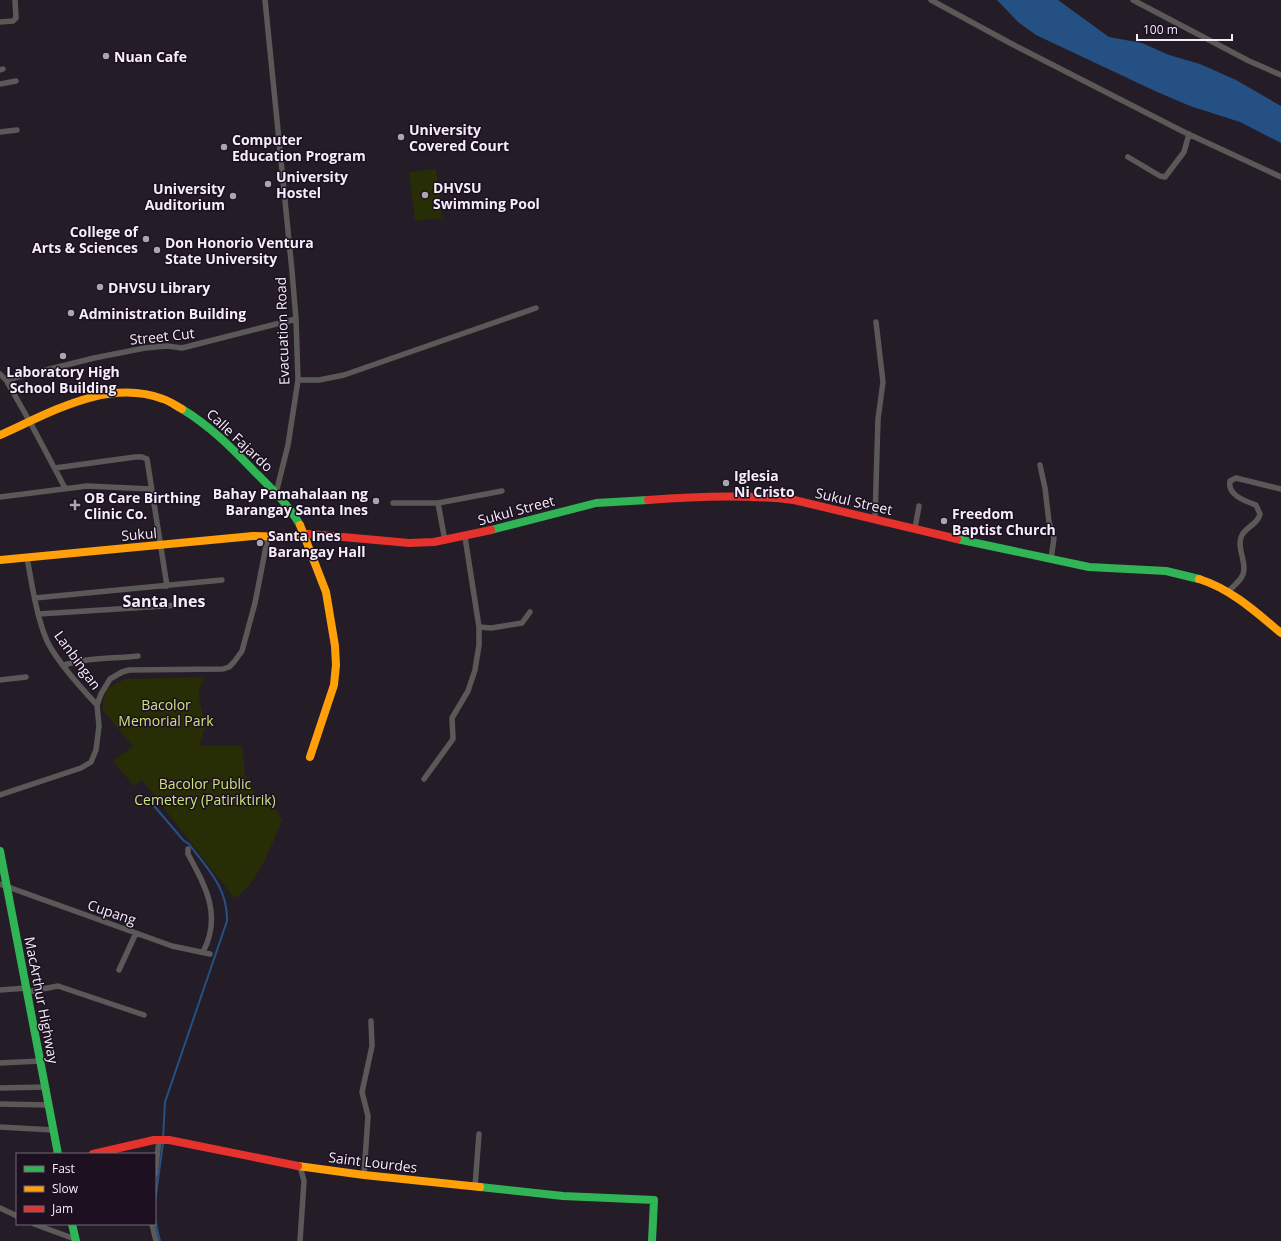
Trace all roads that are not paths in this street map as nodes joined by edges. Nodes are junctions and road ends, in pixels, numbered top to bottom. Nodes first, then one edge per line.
1 (15, 0) edge
2 (264, 0) edge
3 (931, 0) edge
4 (1133, 0) edge
5 (0, 22) edge
6 (1281, 75) edge
7 (16, 81) dead end
8 (0, 84) edge
9 (17, 130) dead end
10 (0, 132) edge
11 (1189, 134) junction
12 (1128, 157) dead end
13 (1281, 177) edge
14 (536, 308) dead end
15 (296, 319) junction
16 (876, 322) dead end
17 (0, 374) edge
18 (6, 380) junction
19 (298, 380) junction
20 (30, 422) junction
21 (0, 435) edge
22 (1040, 465) dead end
23 (55, 468) junction
24 (65, 488) junction
25 (151, 489) junction
26 (1281, 489) edge
27 (502, 491) dead end
28 (276, 493) junction
29 (0, 497) edge
30 (438, 503) junction
31 (393, 504) dead end
32 (919, 506) dead end
33 (875, 519) junction
34 (915, 528) junction
35 (304, 535) junction
36 (268, 536) junction
37 (465, 537) junction
38 (445, 541) junction
39 (161, 544) junction
40 (27, 558) junction
41 (1050, 559) junction
42 (0, 560) edge
43 (222, 580) dead end
44 (167, 586) junction
45 (1228, 592) junction
46 (35, 598) junction
47 (180, 605) dead end
48 (530, 612) dead end
49 (39, 614) junction
50 (479, 627) junction
51 (1281, 633) edge
52 (138, 656) dead end
53 (64, 665) junction
54 (26, 677) dead end
55 (0, 680) edge
56 (97, 705) junction
57 (310, 757) dead end
58 (424, 779) dead end
59 (0, 795) edge
60 (188, 849) dead end
61 (0, 851) edge
62 (3, 885) edge
63 (136, 933) junction
64 (203, 952) junction
65 (210, 954) dead end
66 (119, 970) dead end
67 (0, 990) edge
68 (27, 990) junction
69 (144, 1015) dead end
70 (372, 1021) dead end
71 (40, 1061) junction
72 (0, 1063) edge
73 (0, 1088) edge
74 (46, 1088) junction
75 (0, 1104) edge
76 (49, 1105) junction
77 (0, 1127) edge
78 (53, 1130) junction
79 (479, 1134) dead end
80 (163, 1140) junction
81 (58, 1153) edge
82 (98, 1153) edge
83 (300, 1166) junction
84 (156, 1171) edge
85 (364, 1175) junction
86 (475, 1187) junction
87 (0, 1208) edge
88 (16, 1216) edge
89 (37, 1225) edge
90 (72, 1225) edge
91 (152, 1225) edge
92 (75, 1240) edge
93 (156, 1241) edge
94 (300, 1241) edge
95 (652, 1241) edge

1 - 5 street
2 - 15 street, Evacuation Road
3 - 11 street
4 - 6 street
7 - 8 street
9 - 10 street
11 - 12 street
11 - 13 street
14 - 19 street
15 - 18 street, Street Cut
15 - 19 street, Evacuation Road
16 - 33 street
17 - 18 street
18 - 20 street
19 - 28 street, Evacuation Road
20 - 21 street, Calle Fajardo
20 - 23 street
20 - 28 street, Calle Fajardo
22 - 41 street
23 - 24 street
23 - 25 street
24 - 25 street
24 - 29 street
25 - 39 street
26 - 45 street
27 - 30 street
28 - 35 street, Calle Fajardo
30 - 31 street
30 - 38 street
32 - 34 street
33 - 34 street, Sukul Street
33 - 37 street, Sukul Street
34 - 41 street, Sukul Street
35 - 36 street, Sukul
35 - 38 street, Sukul Street
35 - 57 street, Calle Fajardo
36 - 39 street, Sukul
36 - 56 street
37 - 38 street, Sukul Street
37 - 50 street
39 - 40 street, Sukul
39 - 44 street
40 - 42 street, Sukul
40 - 46 street, Lanbingan
41 - 45 street, Sukul Street
43 - 44 street
44 - 46 street
45 - 51 street, Sukul Street
46 - 49 street, Lanbingan
47 - 49 street
48 - 50 street
49 - 53 street, Lanbingan
50 - 58 street
52 - 53 street
53 - 56 street, Lanbingan
54 - 55 street
56 - 59 street
60 - 64 street
61 - 62 street, MacArthur Highway
62 - 63 street, Cupang
62 - 68 street, MacArthur Highway
63 - 64 street, Cupang
63 - 66 street
64 - 65 street, Cupang
67 - 68 street
68 - 69 street
68 - 71 street, MacArthur Highway
70 - 85 street
71 - 72 street
71 - 74 street, MacArthur Highway
73 - 74 street
74 - 76 street, MacArthur Highway
75 - 76 street
76 - 78 street, MacArthur Highway
77 - 78 street
78 - 81 street, MacArthur Highway
79 - 86 street
80 - 82 street, Saint Lourdes
80 - 83 street, Saint Lourdes
80 - 84 street
83 - 85 street, Saint Lourdes
83 - 94 street
85 - 86 street, Saint Lourdes
86 - 95 street, Saint Lourdes
87 - 88 street
89 - 92 street
90 - 92 street
91 - 93 street

